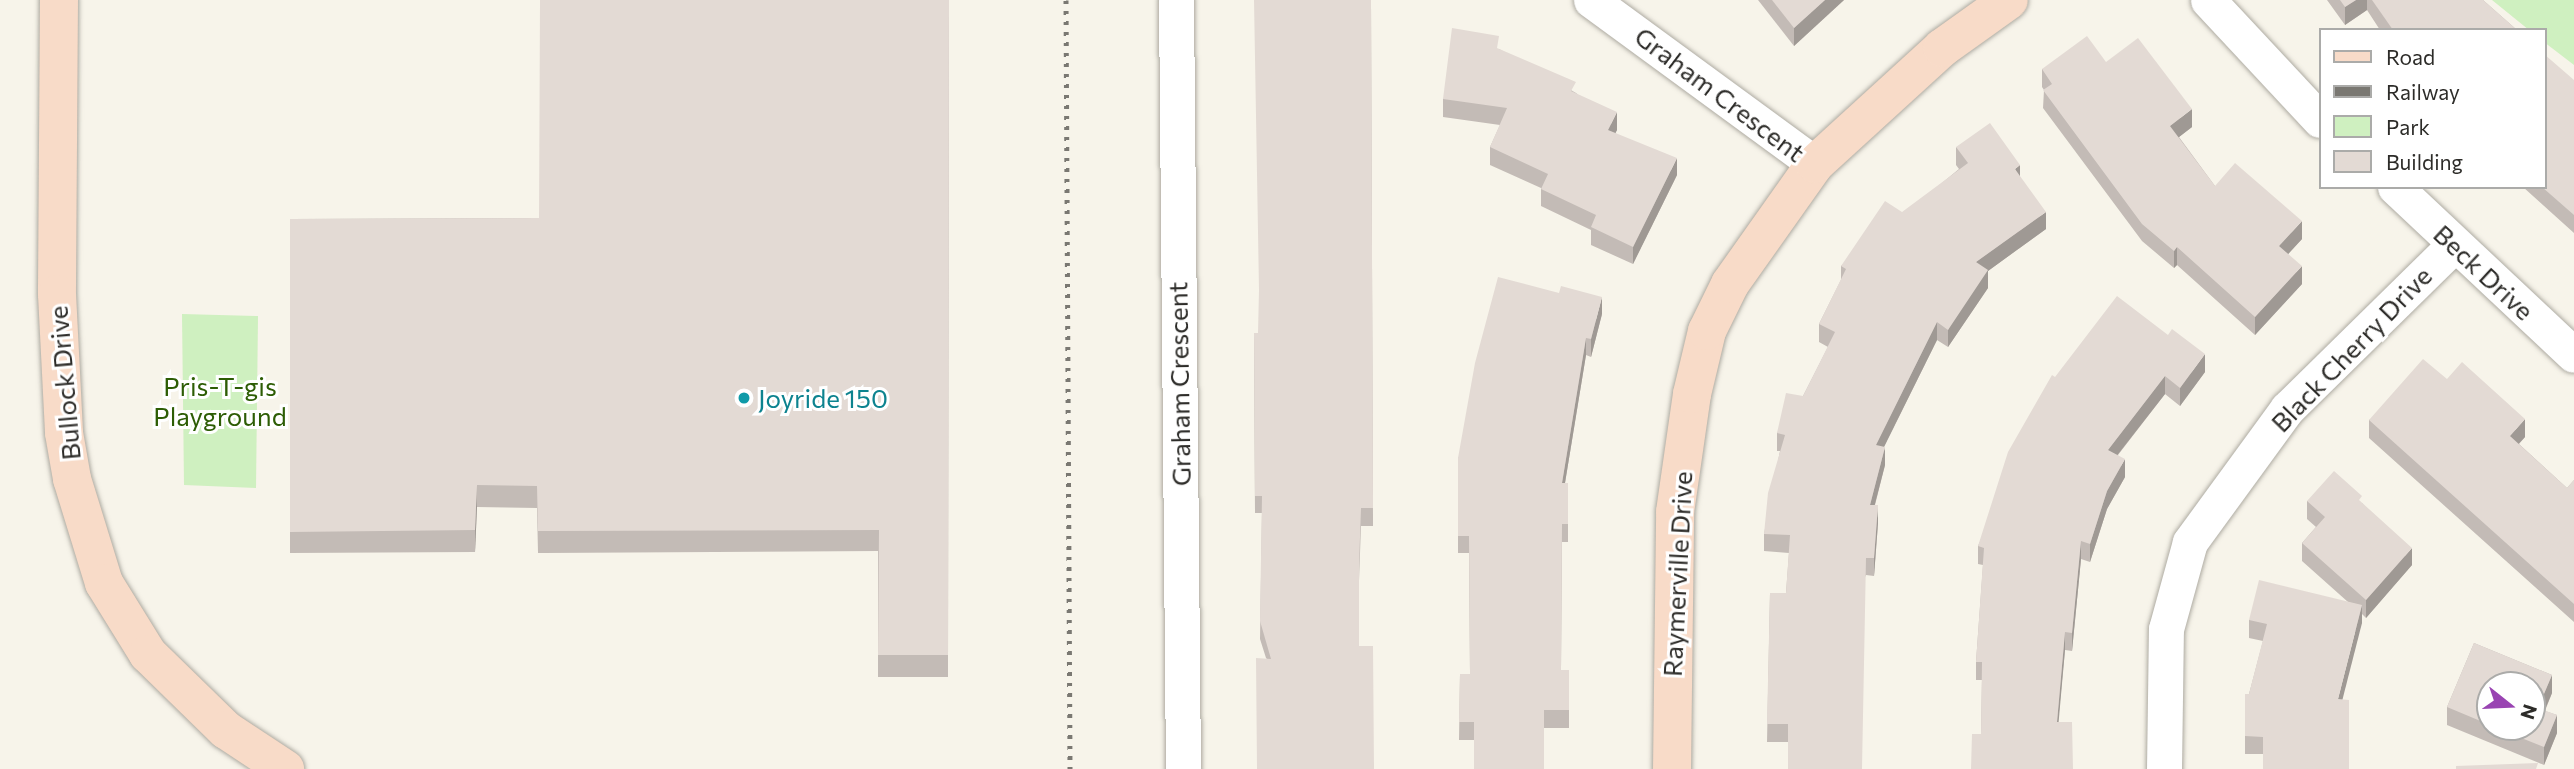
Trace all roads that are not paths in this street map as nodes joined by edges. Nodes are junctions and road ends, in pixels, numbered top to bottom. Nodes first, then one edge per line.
1 (60, 0) edge
2 (1176, 0) edge
3 (1591, 0) edge
4 (2009, 0) edge
5 (2208, 0) edge
6 (2318, 118) edge
7 (1815, 164) junction
8 (2397, 189) edge
9 (2455, 245) junction
10 (2574, 355) edge
11 (285, 769) edge
12 (1183, 769) edge
13 (1672, 769) edge
14 (2164, 769) edge

1 - 11 street, Bullock Drive
2 - 12 street, Graham Crescent
3 - 7 street, Graham Crescent
4 - 7 street, Raymerville Drive
5 - 6 street
7 - 13 street, Raymerville Drive
8 - 9 street, Beck Drive
9 - 10 street, Beck Drive
9 - 14 street, Black Cherry Drive

